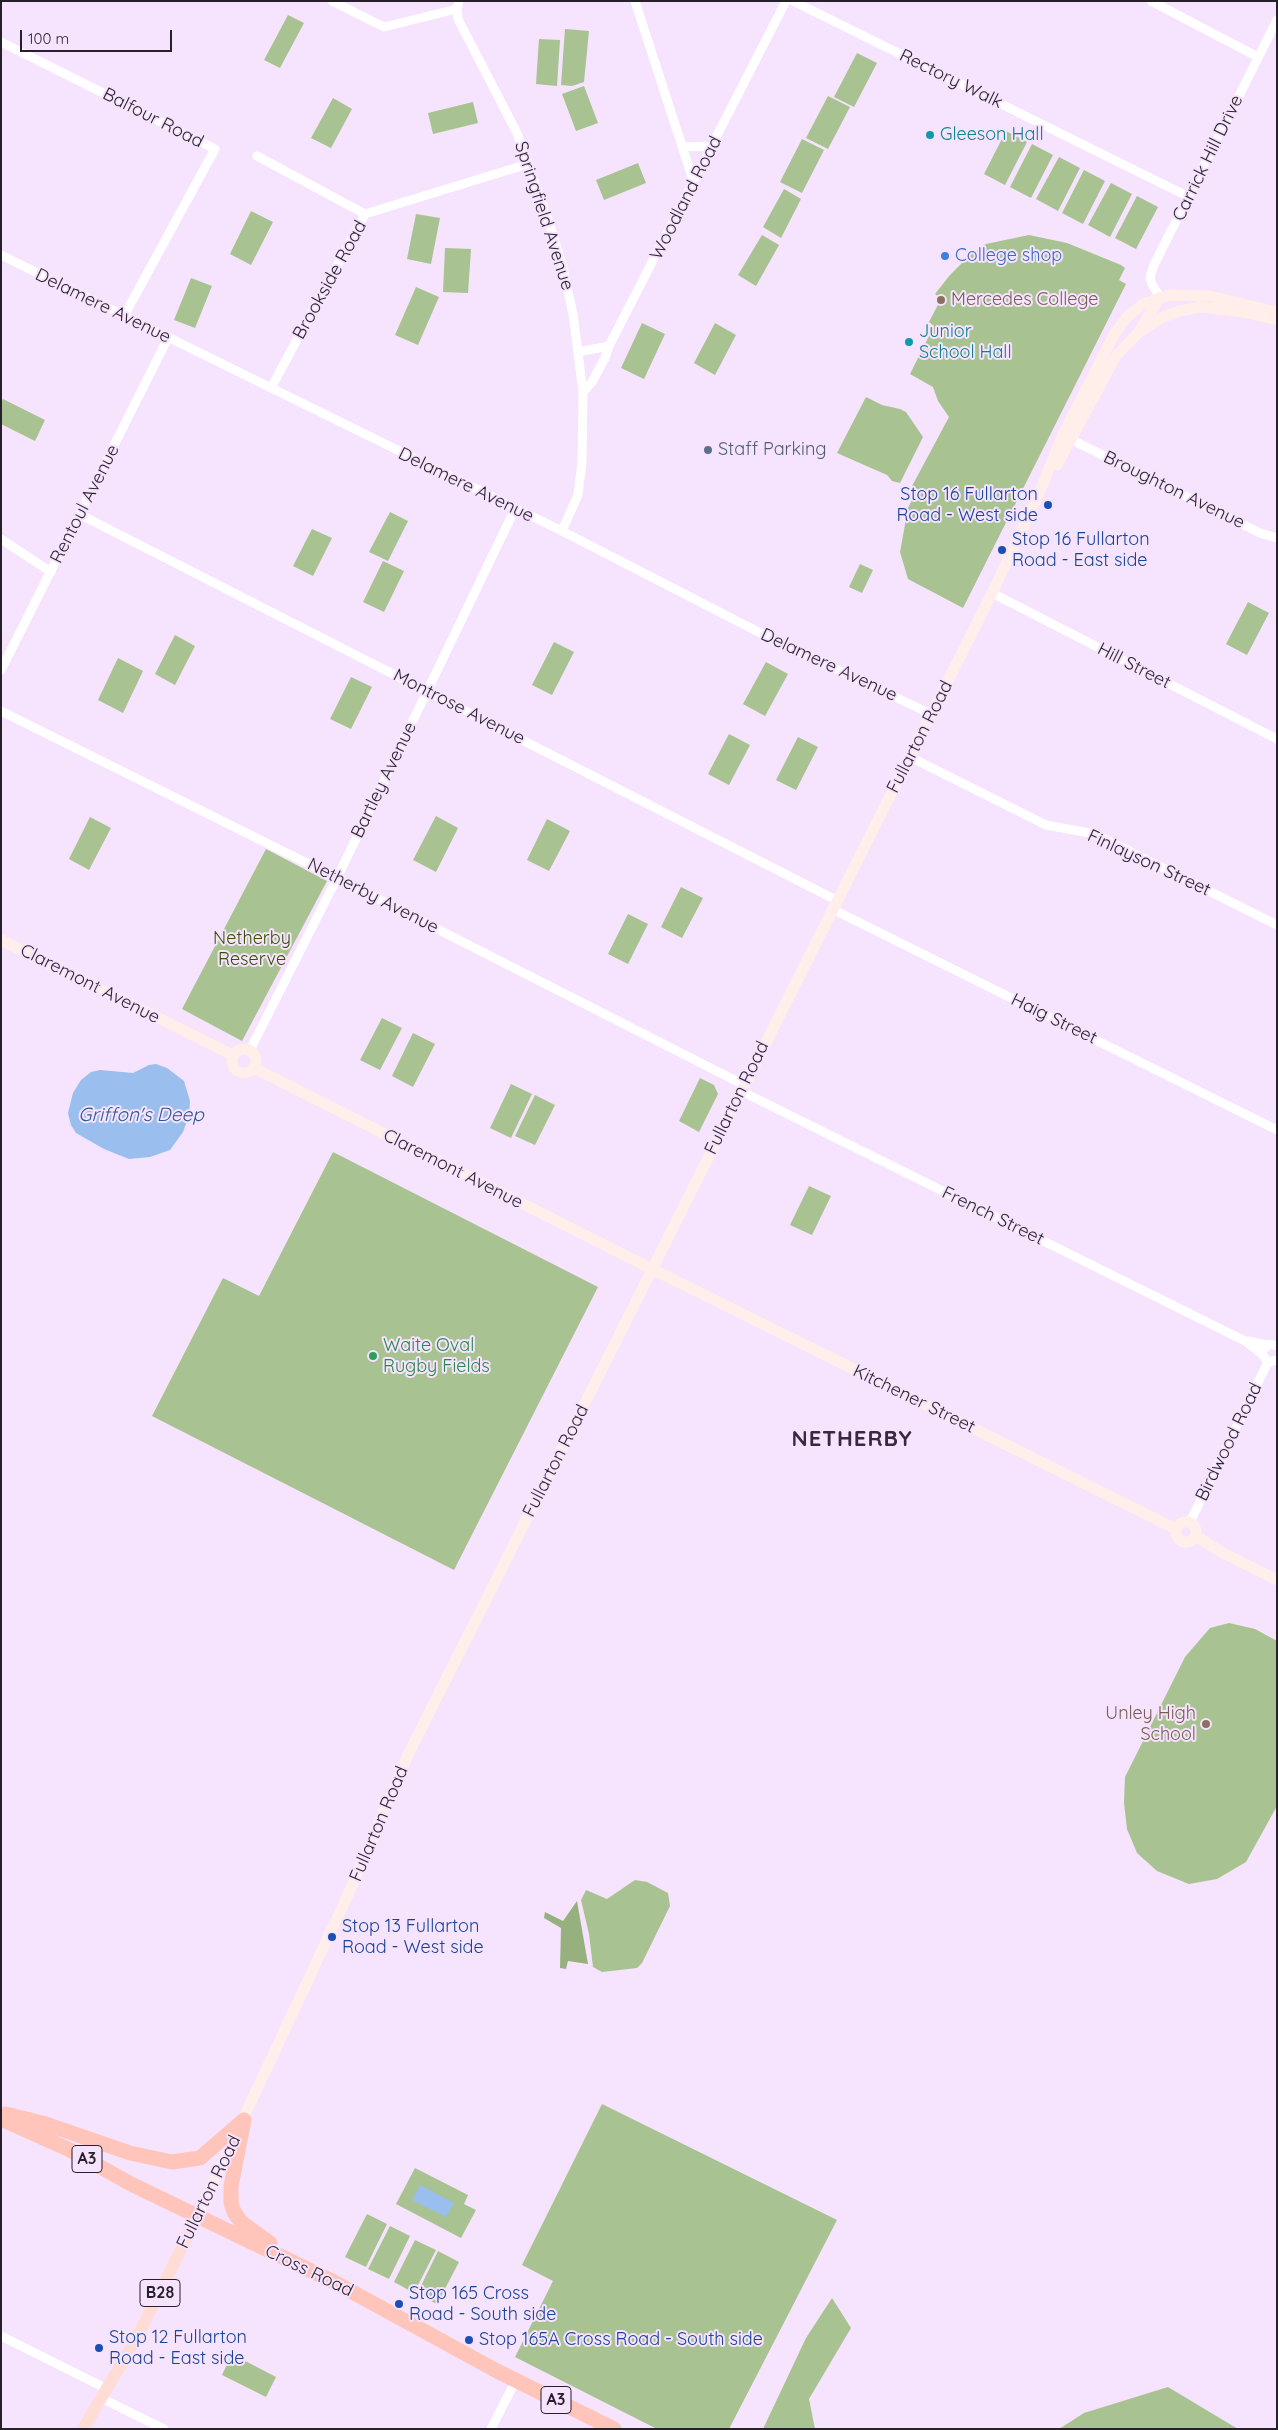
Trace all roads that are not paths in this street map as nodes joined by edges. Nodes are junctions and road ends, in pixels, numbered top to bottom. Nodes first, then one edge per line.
1 (332, 1) edge
2 (635, 1) edge
3 (786, 1) edge
4 (793, 1) edge
5 (1151, 1) edge
6 (458, 5) edge
7 (1277, 20) edge
8 (1, 42) edge
9 (1258, 57) junction
10 (712, 146) junction
11 (682, 147) junction
12 (257, 156) dead end
13 (528, 164) junction
14 (694, 183) junction
15 (1189, 197) junction
16 (366, 214) junction
17 (1, 255) edge
18 (1160, 297) junction
19 (1201, 307) junction
20 (1277, 312) edge
21 (124, 316) junction
22 (1277, 320) edge
23 (1139, 332) junction
24 (168, 338) junction
25 (609, 346) junction
26 (578, 352) junction
27 (271, 388) junction
28 (583, 392) junction
29 (1072, 440) junction
30 (1038, 496) junction
31 (516, 510) junction
32 (81, 515) junction
33 (562, 531) junction
34 (1277, 538) edge
35 (1, 539) edge
36 (51, 572) junction
37 (992, 593) junction
38 (1, 670) edge
39 (427, 691) junction
40 (1, 710) edge
41 (931, 714) junction
42 (1277, 739) edge
43 (910, 757) junction
44 (337, 878) junction
45 (834, 904) junction
46 (1277, 925) edge
47 (1, 940) edge
48 (250, 1050) junction
49 (233, 1055) junction
50 (254, 1068) junction
51 (742, 1088) junction
52 (1277, 1130) edge
53 (652, 1269) junction
54 (1245, 1341) junction
55 (1273, 1343) edge
56 (1262, 1354) junction
57 (1274, 1361) edge
58 (1190, 1522) junction
59 (1176, 1529) junction
60 (1196, 1536) junction
61 (1277, 1580) edge
62 (1, 2113) edge
63 (1, 2120) edge
64 (244, 2120) junction
65 (197, 2217) junction
66 (334, 2282) junction
67 (1, 2336) edge
68 (516, 2380) junction
69 (104, 2393) junction
70 (83, 2429) edge
71 (164, 2429) edge
72 (491, 2429) edge
73 (614, 2429) edge

1 - 6 street
2 - 11 street
3 - 10 street, Woodland Road
4 - 15 street, Rectory Walk
5 - 9 street
6 - 13 street, Springfield Avenue
7 - 9 street, Carrick Hill Drive
8 - 21 street, Balfour Road
9 - 15 street, Carrick Hill Drive
10 - 11 street
10 - 14 street, Woodland Road
11 - 14 street
12 - 16 street
13 - 16 street, Brookside Road
13 - 26 street, Springfield Avenue
14 - 25 street, Woodland Road
15 - 18 street, Carrick Hill Drive
16 - 27 street, Brookside Road
17 - 21 street, Delamere Avenue
18 - 19 main road
18 - 20 main road, B28
18 - 23 main road
18 - 30 main road, Fullarton Road / B28
19 - 22 main road, B28
19 - 23 main road, B28
21 - 24 street, Delamere Avenue
23 - 29 main road, Fullarton Road / B28
24 - 27 street, Delamere Avenue
24 - 32 street, Rentoul Avenue
25 - 26 street
25 - 28 street, Woodland Road
26 - 28 street, Springfield Avenue
27 - 31 street, Delamere Avenue
28 - 33 street, Springfield Avenue
29 - 30 main road, Fullarton Road / B28
29 - 34 street, Broughton Avenue
30 - 37 main road, Fullarton Road / B28
31 - 33 street, Delamere Avenue
31 - 39 street, Bartley Avenue
32 - 36 street, Rentoul Avenue
32 - 39 street, Montrose Avenue
33 - 41 street, Delamere Avenue
35 - 36 street
36 - 38 street, Rentoul Avenue
37 - 41 main road, Fullarton Road / B28
37 - 42 street, Hill Street
39 - 44 street, Bartley Avenue
39 - 45 street, Montrose Avenue
40 - 44 street, Netherby Avenue
41 - 43 main road, Fullarton Road / B28
43 - 45 main road, Fullarton Road / B28
43 - 46 street, Finlayson Street
44 - 48 street, Bartley Avenue
44 - 51 street, Netherby Avenue
45 - 51 main road, Fullarton Road / B28
45 - 52 street, Haig Street
47 - 49 main road, Claremont Avenue
48 - 49 main road
48 - 50 main road
49 - 50 main road
50 - 53 main road, Claremont Avenue
51 - 53 main road, Fullarton Road / B28
51 - 54 street, French Street
53 - 59 main road, Kitchener Street
53 - 64 main road, Fullarton Road / B28
54 - 55 street, French Street
54 - 56 street, French Street
55 - 56 street
56 - 57 street, French Street
57 - 58 street, Birdwood Road
58 - 59 main road
58 - 60 main road
59 - 60 main road
60 - 61 main road
62 - 64 highway
63 - 65 highway, Cross Road / A3
64 - 65 main road, Fullarton Road / B28
64 - 66 highway
65 - 66 highway, Cross Road / A3
65 - 69 main road, Fullarton Road / B28
66 - 68 highway, Cross Road / A3
67 - 69 street
68 - 72 street
68 - 73 highway, Cross Road / A3
69 - 70 main road, Fullarton Road / B28
69 - 71 street

